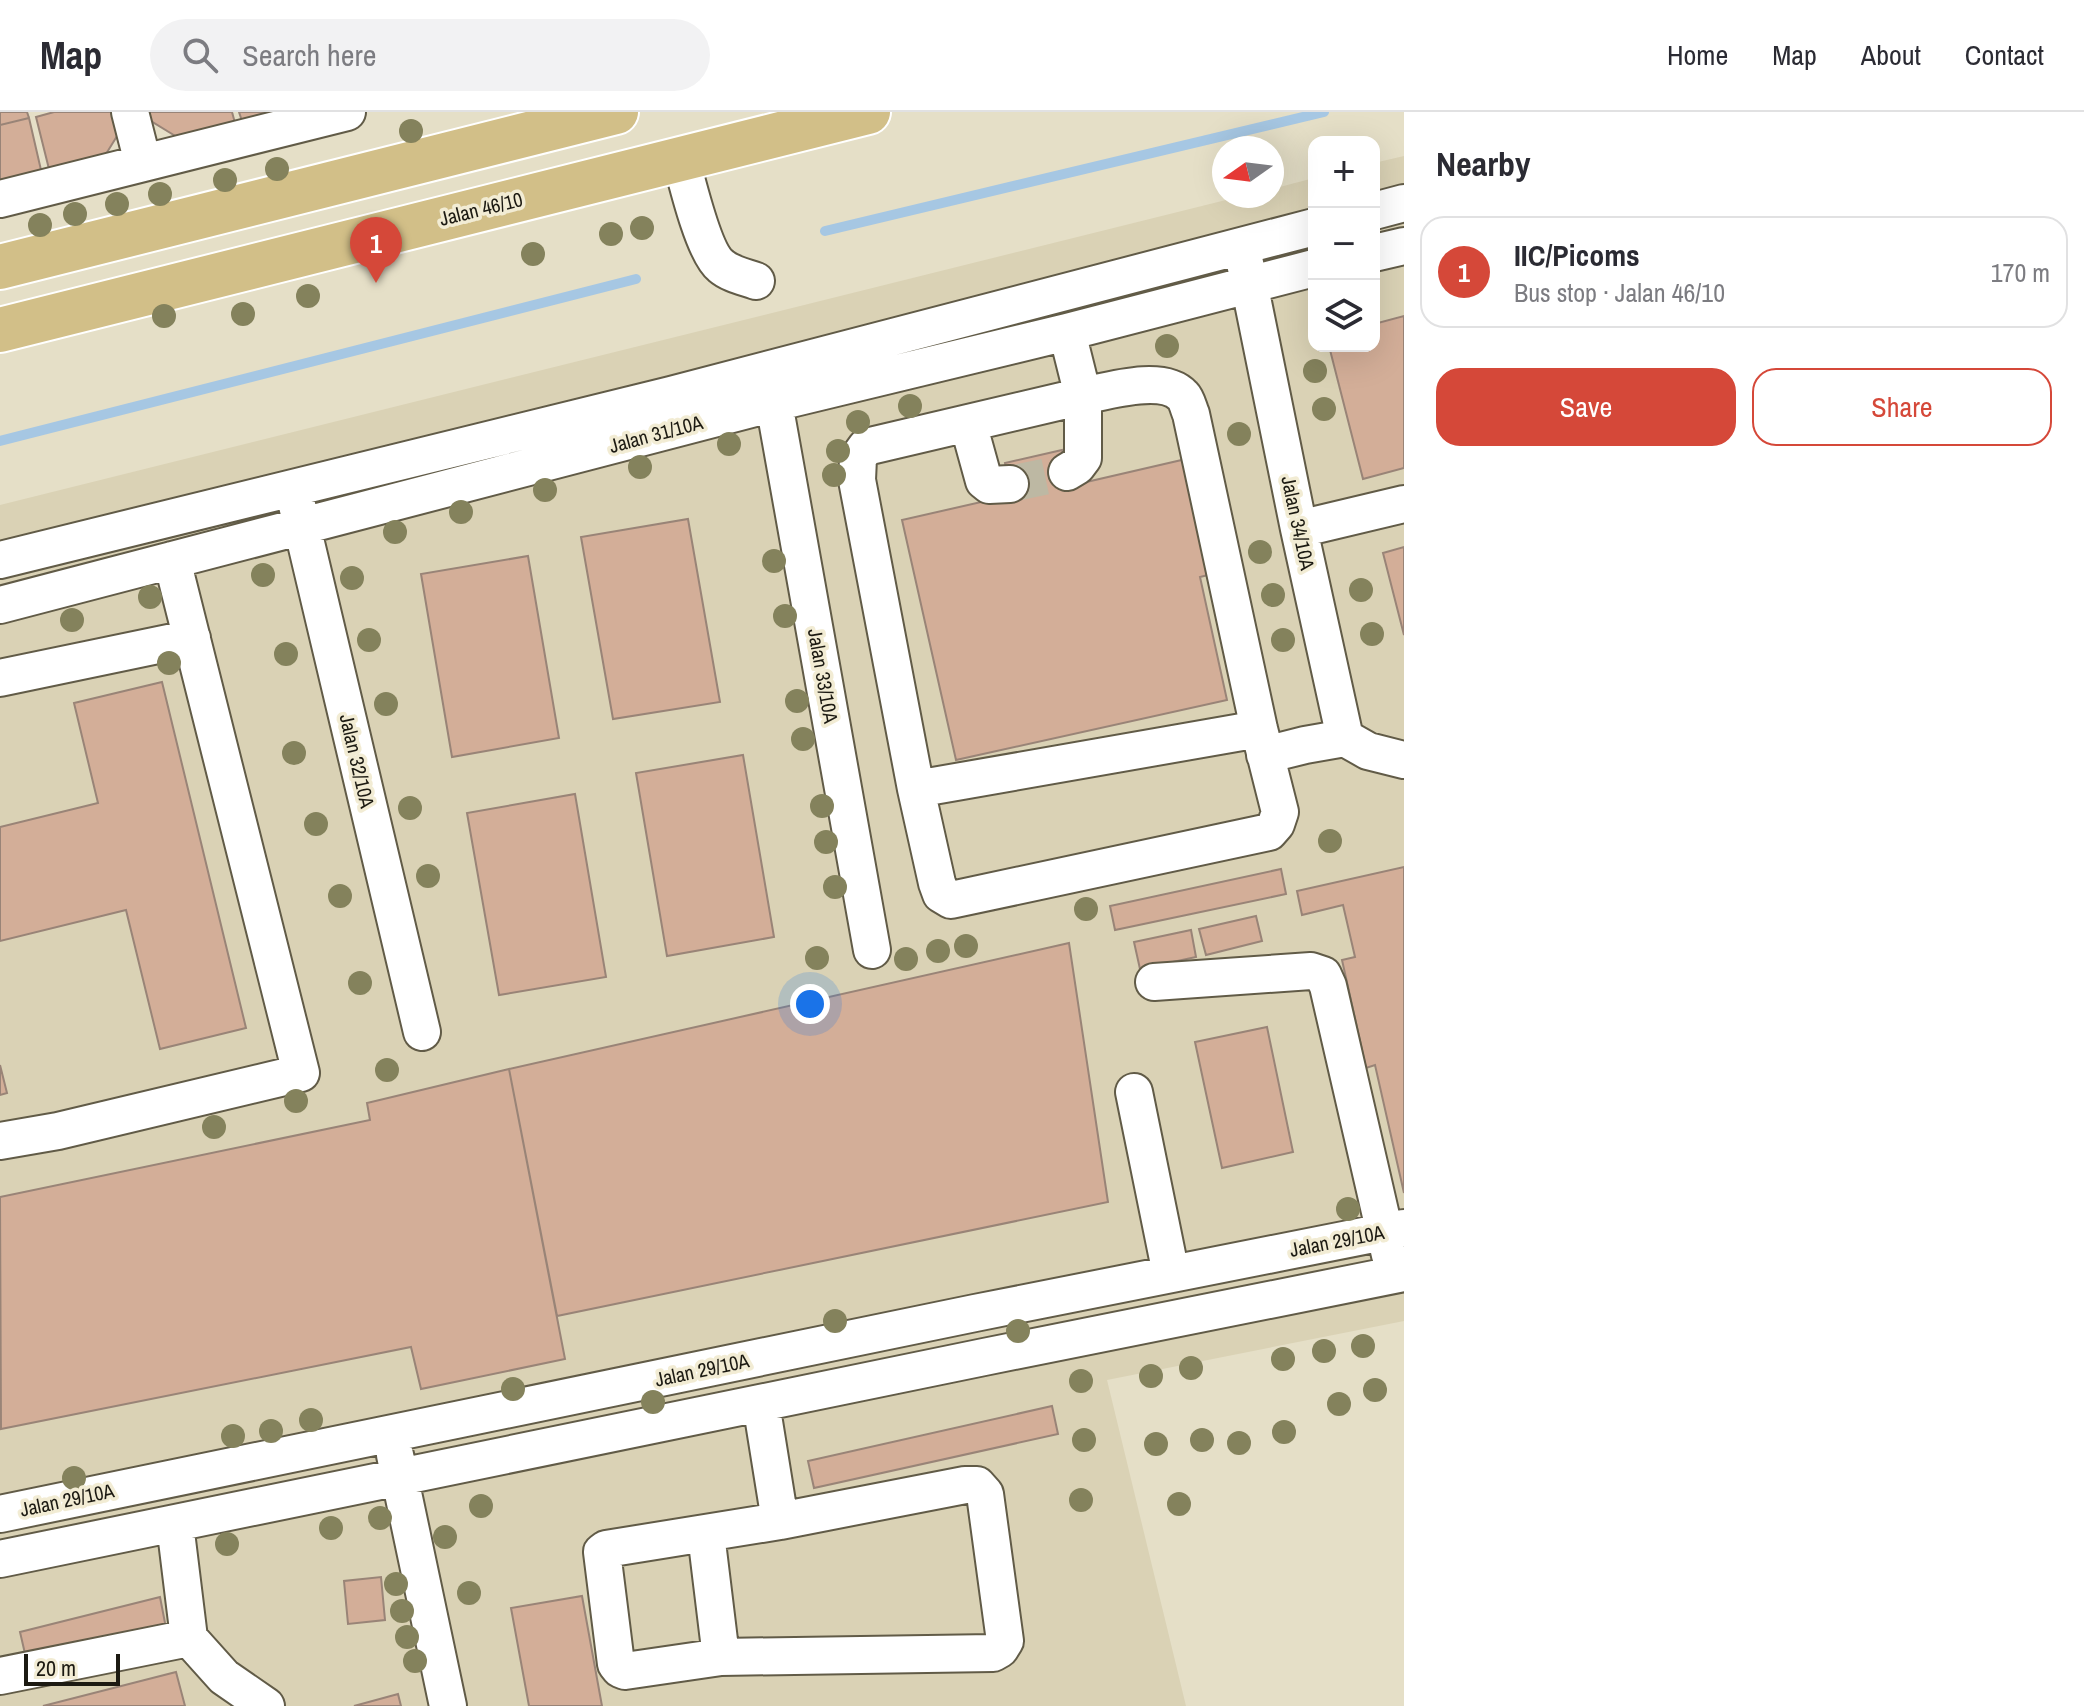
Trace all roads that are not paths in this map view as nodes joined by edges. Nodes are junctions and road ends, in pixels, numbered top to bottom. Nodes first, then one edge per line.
1 (130, 112) edge
2 (616, 112) edge
3 (868, 112) edge
4 (340, 113) edge
5 (681, 159) junction
6 (143, 163) junction
7 (0, 199) edge
8 (1404, 203) edge
9 (1380, 209) edge
10 (1308, 229) edge
11 (1241, 246) junction
12 (1404, 246) edge
13 (1380, 252) edge
14 (0, 267) edge
15 (1308, 269) edge
16 (756, 281) dead end
17 (1249, 284) junction
18 (0, 330) edge
19 (1067, 332) junction
20 (1083, 396) junction
21 (774, 403) junction
22 (968, 423) junction
23 (1067, 472) dead end
24 (1010, 484) tunnel mouth
25 (293, 489) junction
26 (1404, 504) edge
27 (301, 527) junction
28 (1299, 529) junction
29 (0, 560) edge
30 (172, 560) junction
31 (0, 605) edge
32 (192, 638) junction
33 (0, 678) edge
34 (1345, 738) junction
35 (1262, 742) junction
36 (1404, 760) edge
37 (916, 789) junction
38 (872, 950) dead end
39 (1154, 982) dead end
40 (422, 1032) dead end
41 (1134, 1092) dead end
42 (0, 1141) edge
43 (1395, 1230) edge
44 (1171, 1274) junction
45 (1400, 1274) edge
46 (761, 1403) junction
47 (391, 1434) junction
48 (399, 1477) junction
49 (0, 1514) edge
50 (780, 1521) junction
51 (175, 1524) junction
52 (706, 1534) junction
53 (0, 1559) edge
54 (189, 1638) junction
55 (721, 1657) junction
56 (0, 1676) edge
57 (266, 1706) edge
58 (448, 1706) edge

1 - 6 street
2 - 14 main road
3 - 5 main road, Jalan 46/10
4 - 6 street
5 - 16 street
5 - 18 main road, Jalan 46/10
6 - 7 street
8 - 9 street
10 - 11 street, Jalan 31/10A
11 - 17 street, Jalan 34/10A
11 - 25 street, Jalan 31/10A
12 - 13 street
15 - 17 street, Jalan 31/10A
17 - 19 street, Jalan 31/10A
17 - 28 street, Jalan 34/10A
19 - 20 street
19 - 21 street, Jalan 31/10A
20 - 22 street
20 - 23 street
20 - 35 street
21 - 27 street, Jalan 31/10A
21 - 38 street, Jalan 33/10A
22 - 24 street
22 - 37 street
25 - 27 street, Jalan 32/10A
25 - 29 street, Jalan 31/10A
26 - 28 street
27 - 30 street, Jalan 31/10A
27 - 40 street, Jalan 32/10A
28 - 34 street, Jalan 34/10A
30 - 31 street, Jalan 31/10A
30 - 32 street
32 - 33 street
32 - 42 street
34 - 35 street
34 - 36 street
35 - 37 street
35 - 37 street
39 - 43 street
41 - 44 street
43 - 44 street, Jalan 29/10A
43 - 45 street
44 - 47 street, Jalan 29/10A
45 - 46 street
46 - 48 street
46 - 50 street
47 - 48 street
47 - 49 street, Jalan 29/10A
48 - 51 street
48 - 58 street
50 - 52 street
50 - 55 street
51 - 53 street
51 - 54 street
52 - 55 street
52 - 55 street
54 - 56 street
54 - 57 street

